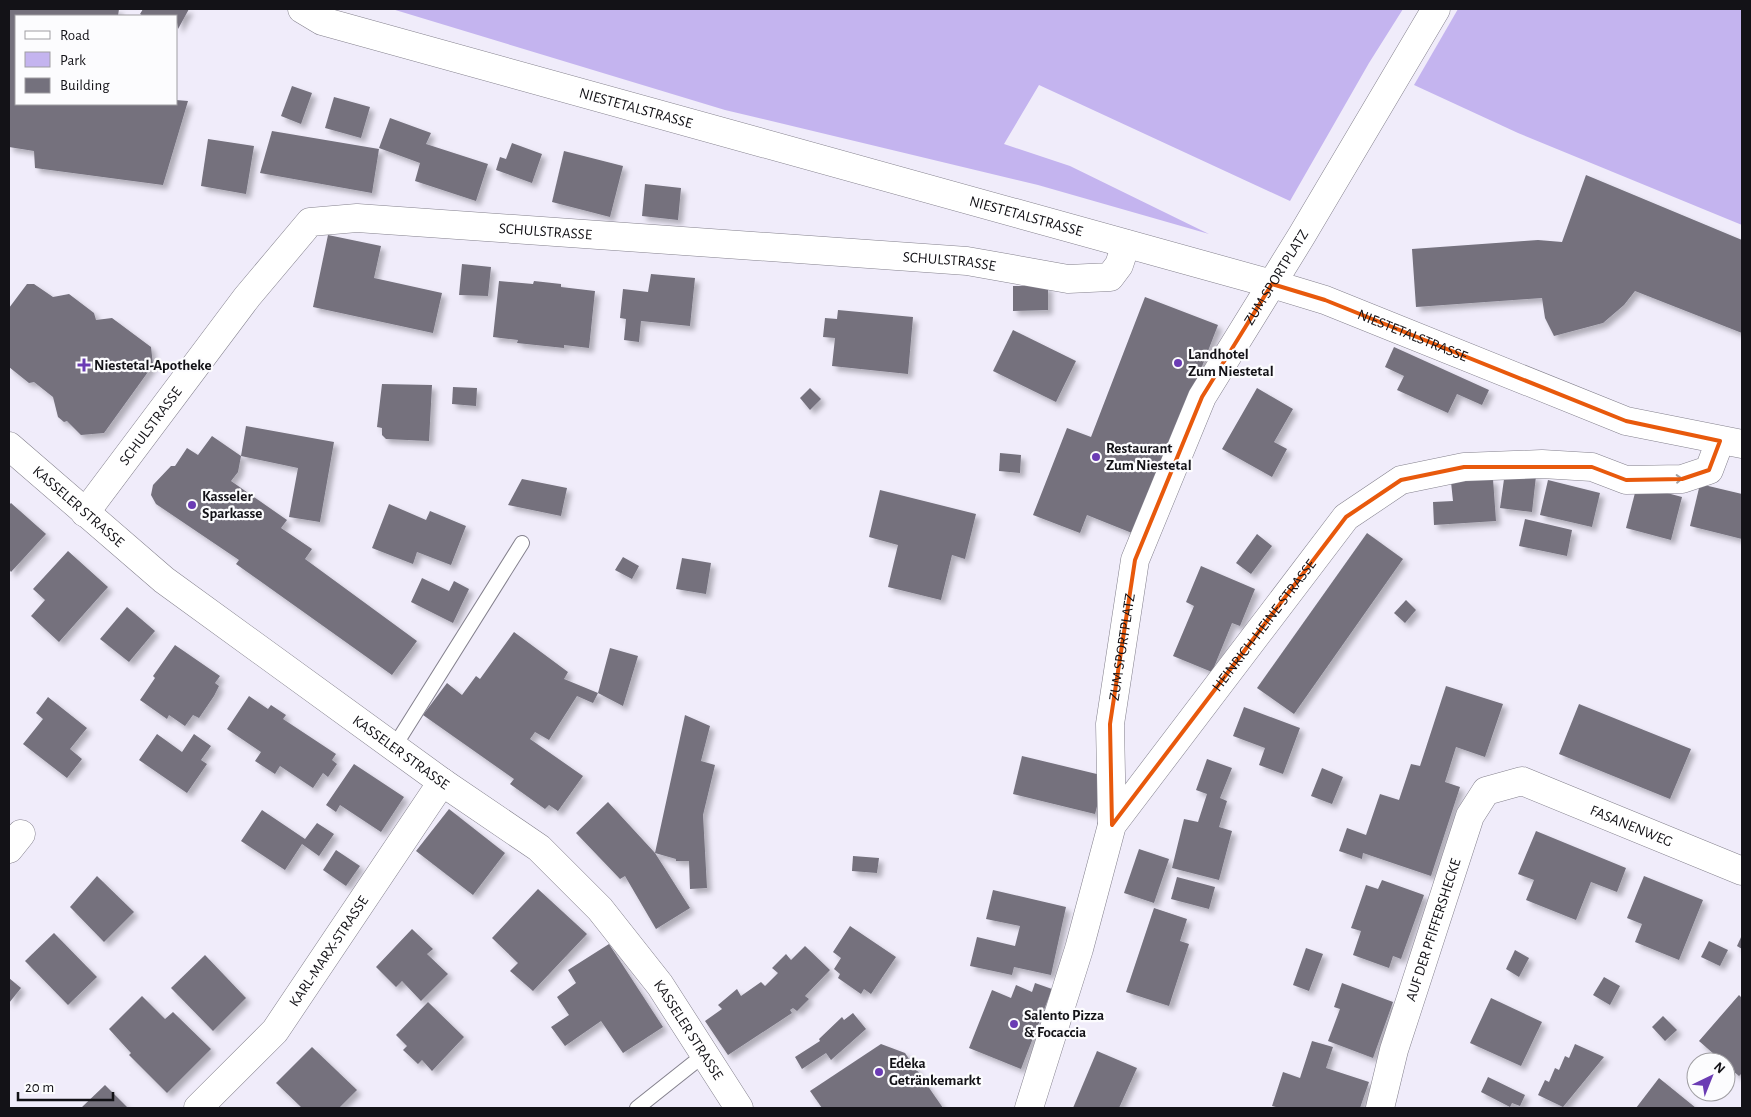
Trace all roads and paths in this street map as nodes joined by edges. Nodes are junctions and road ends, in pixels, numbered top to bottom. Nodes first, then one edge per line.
1 (302, 9) edge
2 (1436, 9) edge
3 (1126, 244) junction
4 (1272, 284) junction
5 (1731, 442) edge
6 (9, 446) edge
7 (85, 513) junction
8 (522, 543) dead end
9 (394, 747) junction
10 (1522, 781) joint
11 (442, 782) junction
12 (1112, 825) junction
13 (1742, 871) edge
14 (705, 1054) junction
15 (198, 1108) edge
16 (638, 1108) edge
17 (739, 1108) edge
18 (1029, 1108) edge
19 (1380, 1108) edge

1 - 3 street, NIESTETALSTRASSE
2 - 4 street, ZUM SPORTPLATZ
3 - 4 street, NIESTETALSTRASSE
3 - 7 street, SCHULSTRASSE
4 - 5 street, NIESTETALSTRASSE
4 - 12 street, ZUM SPORTPLATZ
12 -> 5 street, HEINRICH-HEINE-STRASSE
6 - 7 street, KASSELER STRASSE
7 - 9 street, KASSELER STRASSE
8 - 9 lane
9 - 11 street, KASSELER STRASSE
10 - 13 street, FASANENWEG
10 - 19 street, AUF DER PFIFFERSHECKE
11 - 14 street, KASSELER STRASSE
11 - 15 street, KARL-MARX-STRASSE
12 - 18 street, HEINRICH-HEINE-STRASSE
14 - 16 lane
14 - 17 street, KASSELER STRASSE

